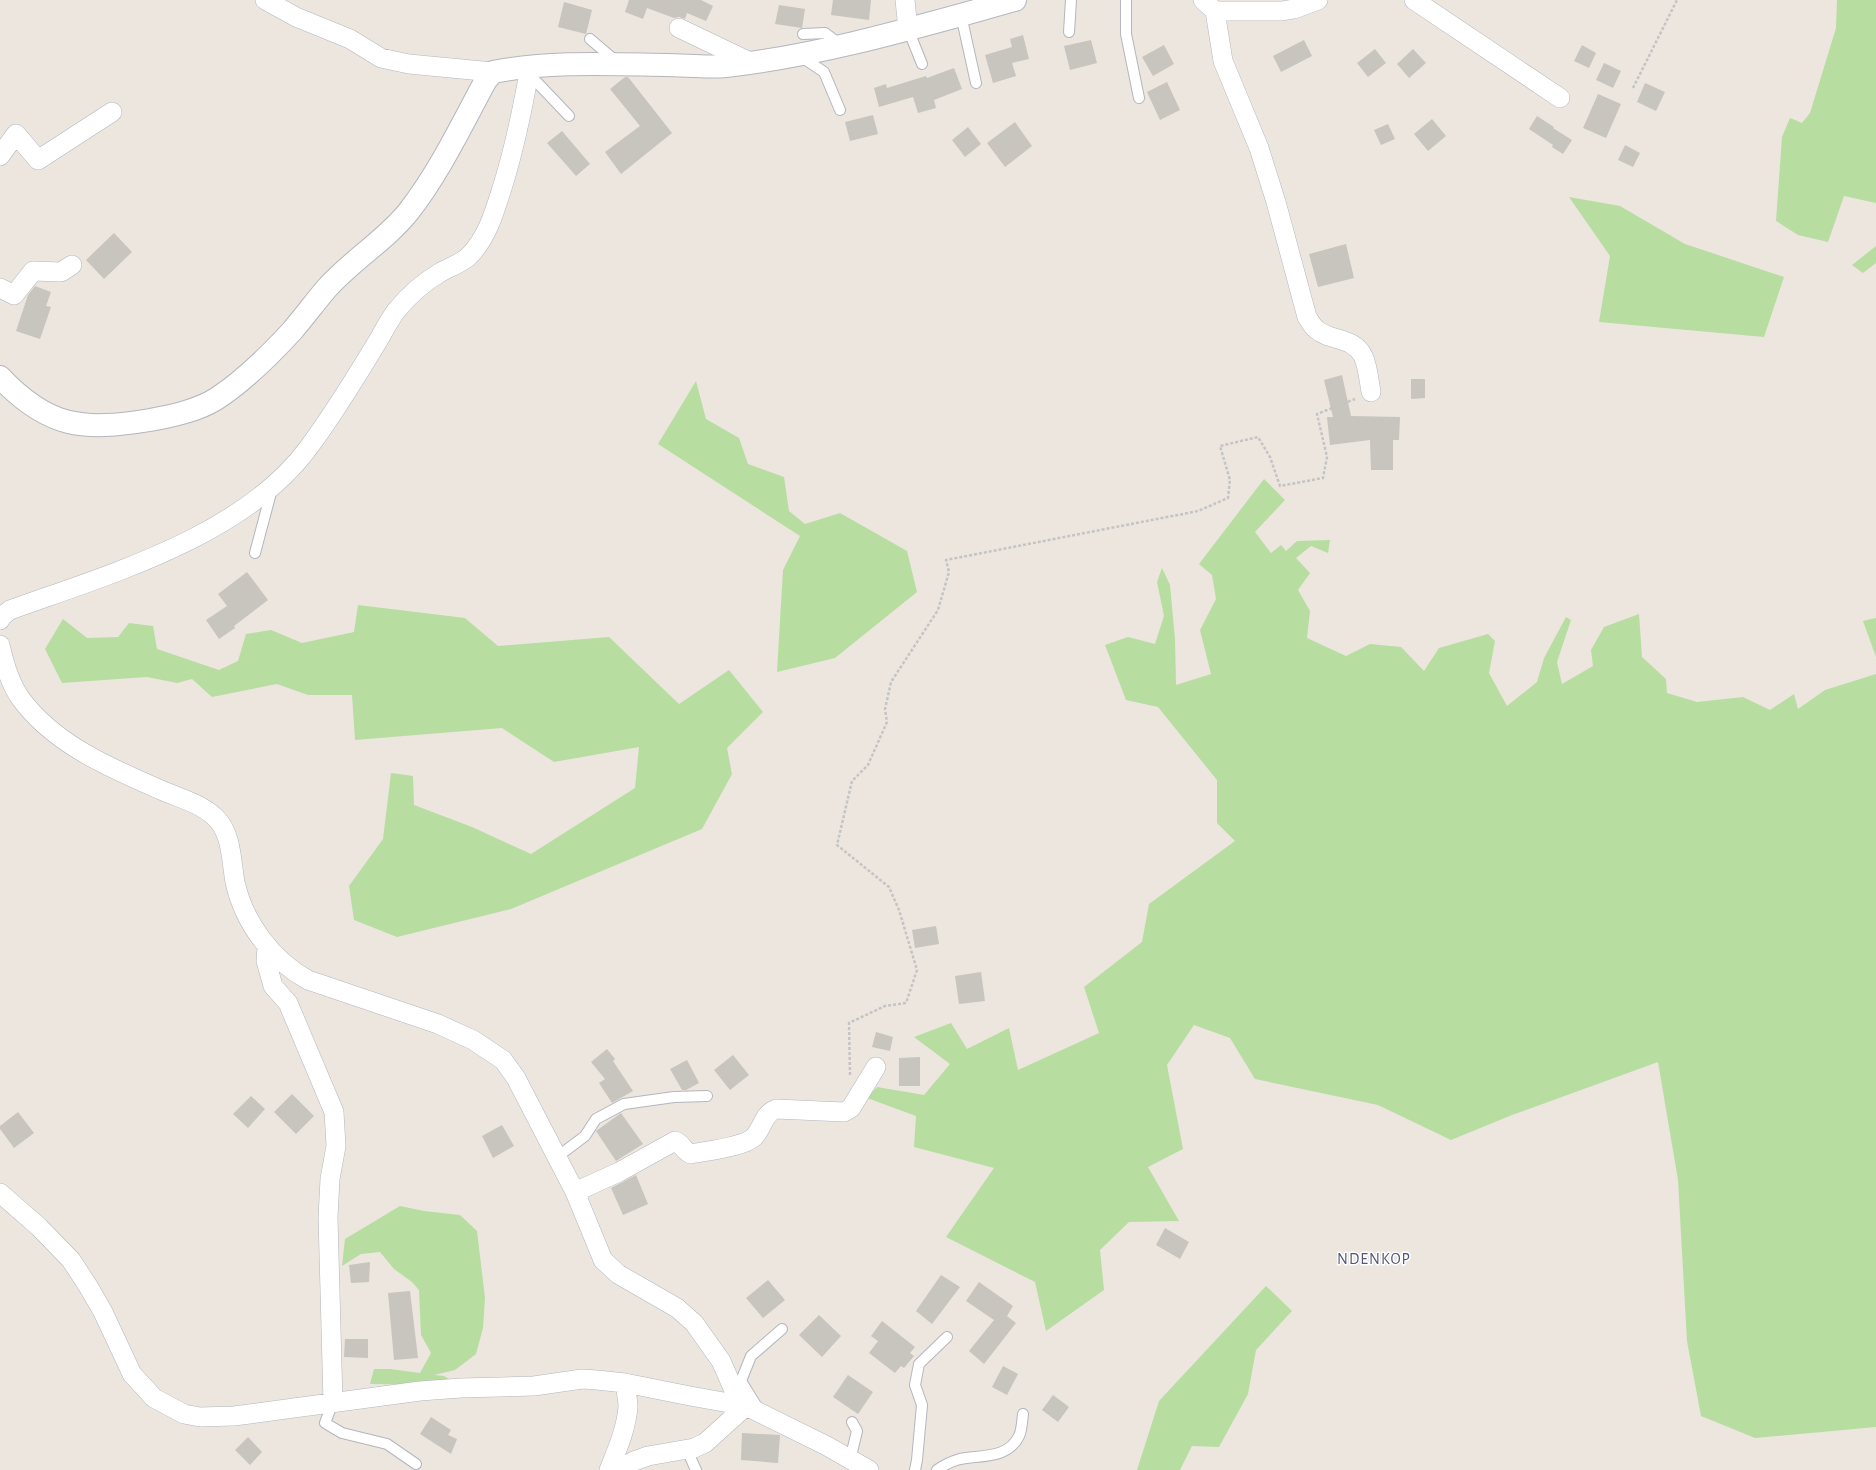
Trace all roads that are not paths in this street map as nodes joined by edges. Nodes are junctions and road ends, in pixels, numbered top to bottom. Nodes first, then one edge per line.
1 (265, 0) edge
2 (905, 0) edge
3 (1015, 0) edge
4 (1071, 0) edge
5 (1126, 0) edge
6 (1318, 0) edge
7 (1414, 0) edge
8 (1209, 6) edge
9 (961, 14) junction
10 (679, 28) dead end
11 (908, 29) junction
12 (1069, 32) dead end
13 (590, 39) dead end
14 (801, 44) junction
15 (750, 62) junction
16 (620, 64) junction
17 (922, 64) dead end
18 (530, 71) junction
19 (493, 72) junction
20 (976, 83) dead end
21 (1139, 98) dead end
22 (1560, 98) dead end
23 (840, 110) dead end
24 (112, 112) dead end
25 (569, 116) dead end
26 (0, 156) edge
27 (72, 266) dead end
28 (0, 288) edge
29 (0, 377) edge
30 (1372, 392) road end
31 (272, 488) junction
32 (255, 553) dead end
33 (0, 620) edge
34 (0, 645) edge
35 (266, 947) junction
36 (876, 1067) dead end
37 (707, 1096) dead end
38 (557, 1157) junction
39 (574, 1192) junction
40 (0, 1193) edge
41 (782, 1329) dead end
42 (947, 1337) dead end
43 (624, 1383) junction
44 (333, 1402) junction
45 (749, 1407) junction
46 (1023, 1414) dead end
47 (852, 1422) dead end
48 (687, 1450) junction
49 (850, 1460) junction
50 (416, 1464) dead end
51 (609, 1470) edge
52 (618, 1470) edge
53 (696, 1470) edge
54 (869, 1470) edge
55 (915, 1470) edge
56 (937, 1470) edge

1 - 19 street
2 - 11 street
3 - 9 street
4 - 12 lane
5 - 21 lane
6 - 8 street
7 - 22 street
8 - 30 street
9 - 11 street
9 - 20 lane
10 - 15 street
11 - 14 street
11 - 17 lane
13 - 16 lane
14 - 15 street
14 - 23 lane
15 - 16 street
16 - 18 street
18 - 19 street
18 - 25 lane
18 - 31 street
19 - 29 street
24 - 26 street
27 - 28 street
31 - 32 lane
31 - 33 street
34 - 35 street
35 - 38 street
35 - 44 street
36 - 39 street
37 - 38 lane
38 - 39 street
39 - 45 street
40 - 44 street
41 - 45 lane
42 - 55 lane
43 - 44 street
43 - 45 street
43 - 51 street
44 - 50 lane
45 - 48 street
45 - 49 street
46 - 56 lane
47 - 49 lane
48 - 52 street
48 - 53 lane
49 - 54 street

